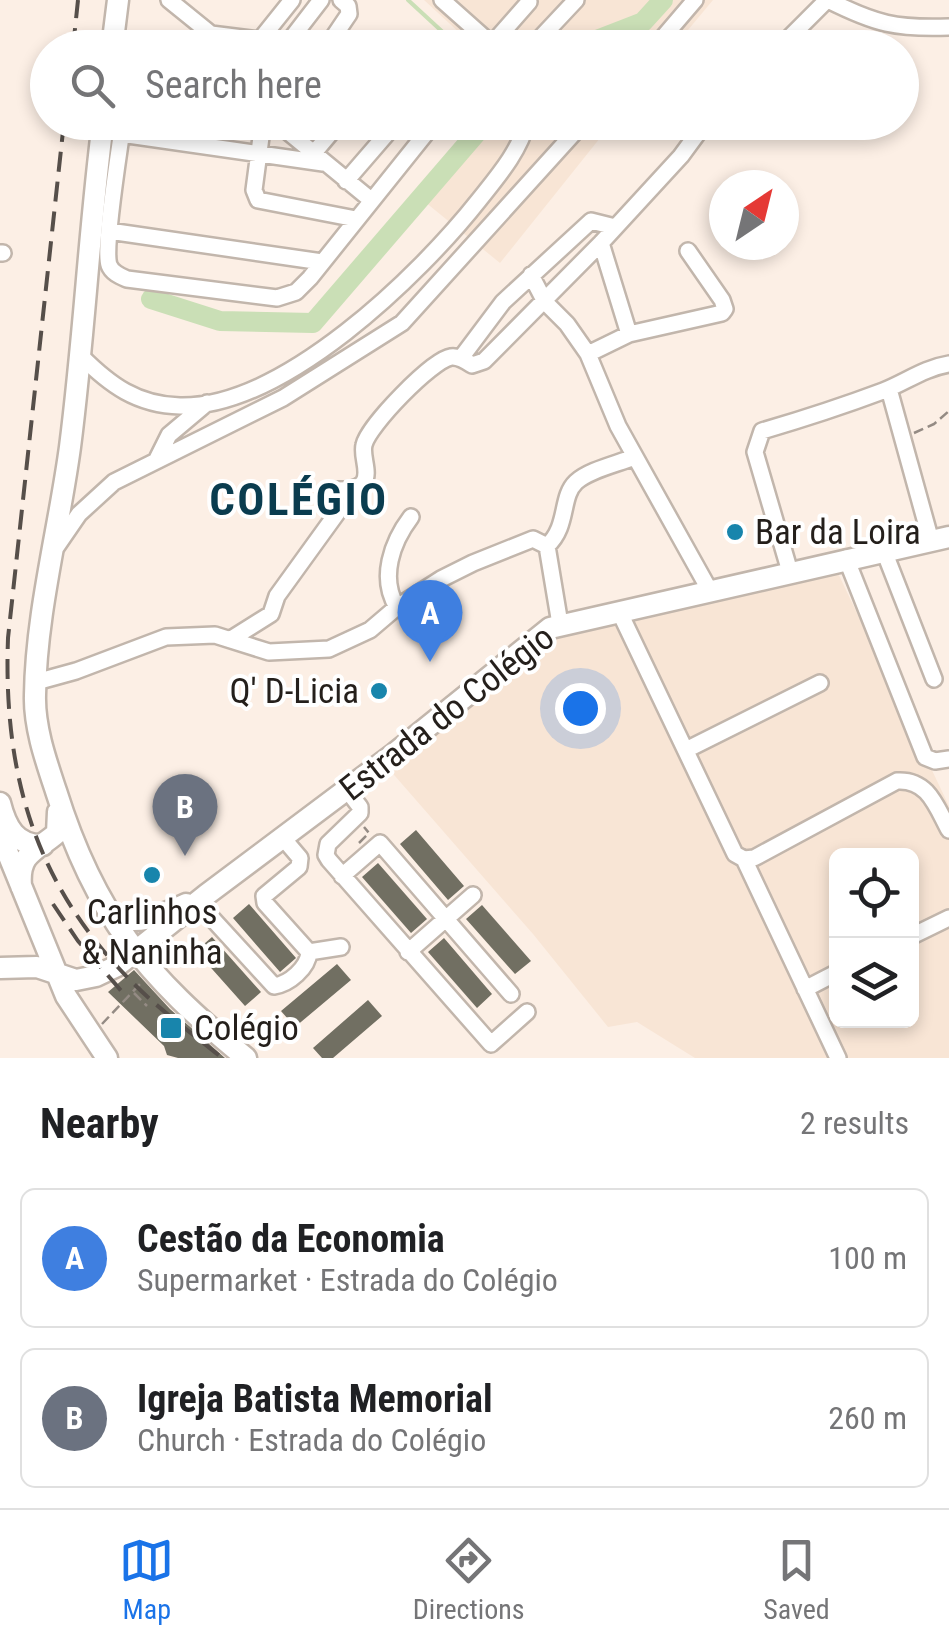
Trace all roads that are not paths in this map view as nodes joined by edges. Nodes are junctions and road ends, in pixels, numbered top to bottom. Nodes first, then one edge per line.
1 (118, 0) edge
2 (292, 0) edge
3 (321, 0) edge
4 (340, 0) edge
5 (442, 0) edge
6 (576, 0) edge
7 (695, 0) edge
8 (828, 0) edge
9 (529, 2) edge
10 (178, 3) edge
11 (949, 28) edge
12 (114, 30) edge
13 (207, 30) edge
14 (270, 30) edge
15 (298, 30) edge
16 (338, 30) edge
17 (476, 30) edge
18 (507, 30) edge
19 (548, 30) edge
20 (669, 30) edge
21 (797, 30) edge
22 (101, 140) edge
23 (120, 140) edge
24 (185, 140) edge
25 (260, 140) edge
26 (297, 140) edge
27 (329, 140) edge
28 (381, 140) edge
29 (420, 140) edge
30 (520, 140) edge
31 (568, 140) edge
32 (693, 140) edge
33 (258, 154) junction
34 (318, 158) junction
35 (346, 181) junction
36 (371, 200) junction
37 (356, 219) junction
38 (615, 227) junction
39 (109, 231) junction
40 (601, 243) junction
41 (688, 251) dead end
42 (322, 262) junction
43 (530, 275) junction
44 (406, 280) junction
45 (427, 299) junction
46 (545, 302) junction
47 (369, 315) junction
48 (629, 334) junction
49 (386, 335) junction
50 (588, 354) junction
51 (82, 356) junction
52 (467, 362) junction
53 (949, 364) edge
54 (889, 389) junction
55 (207, 404) junction
56 (634, 457) junction
57 (156, 459) junction
58 (411, 517) dead end
59 (940, 539) edge
60 (546, 546) junction
61 (55, 549) junction
62 (884, 550) junction
63 (846, 558) junction
64 (790, 572) junction
65 (710, 592) junction
66 (397, 607) junction
67 (619, 611) junction
68 (560, 624) junction
69 (231, 639) junction
70 (934, 679) dead end
71 (36, 682) junction
72 (820, 684) dead end
73 (686, 750) junction
74 (949, 759) edge
75 (51, 777) junction
76 (347, 790) junction
77 (0, 803) edge
78 (949, 830) edge
79 (0, 834) edge
80 (283, 838) junction
81 (37, 846) junction
82 (744, 859) junction
83 (82, 864) junction
84 (342, 876) junction
85 (22, 888) junction
86 (473, 895) dead end
87 (208, 905) junction
88 (108, 913) junction
89 (446, 918) junction
90 (949, 918) edge
91 (178, 920) junction
92 (40, 931) junction
93 (919, 933) edge
94 (341, 947) dead end
95 (310, 952) junction
96 (408, 952) junction
97 (136, 954) junction
98 (0, 967) edge
99 (59, 975) junction
100 (829, 977) edge
101 (167, 988) junction
102 (805, 989) junction
103 (511, 994) dead end
104 (527, 1012) dead end
105 (107, 1058) edge
106 (246, 1058) edge
107 (838, 1058) edge

1 - 12 main road
2 - 14 street
3 - 15 street
4 - 16 street
5 - 17 street
6 - 19 street
7 - 20 street
8 - 11 street
8 - 21 street
9 - 18 street
10 - 13 street
22 - 51 main road
23 - 39 street
24 - 33 street
25 - 33 street
26 - 34 street
27 - 34 street
28 - 35 street
29 - 36 street
30 - 44 street
31 - 45 street
32 - 38 street
33 - 34 street
33 - 37 street
34 - 35 street
35 - 36 street
36 - 37 street
37 - 42 street
38 - 40 street
38 - 43 street
39 - 42 street
39 - 42 street
40 - 46 street
40 - 48 street
41 - 48 street
43 - 46 street
43 - 52 street
44 - 45 street
44 - 47 street
45 - 49 street
46 - 50 street
46 - 52 street
47 - 49 street
47 - 55 street
48 - 50 street
49 - 57 street
50 - 56 street
51 - 55 street
51 - 61 main road
52 - 69 street
53 - 54 street
54 - 59 street
54 - 64 street
55 - 57 street
56 - 60 street
56 - 65 street
57 - 61 street
58 - 66 street
59 - 62 main road, Estrada do Colégio
60 - 66 street
60 - 68 street
61 - 71 main road
62 - 63 main road, Estrada do Colégio
62 - 70 street
63 - 64 main road, Estrada do Colégio
63 - 74 street
64 - 65 main road, Estrada do Colégio
65 - 67 main road, Estrada do Colégio
66 - 69 street
67 - 68 main road, Estrada do Colégio
67 - 73 street
68 - 76 main road, Estrada do Colégio
69 - 71 street
71 - 75 main road
72 - 73 street
73 - 82 street
75 - 81 main road
75 - 83 main road
76 - 80 main road, Estrada do Colégio
76 - 84 street
77 - 81 main road
78 - 82 street
79 - 85 main road
80 - 87 main road, Estrada do Colégio
80 - 95 street
81 - 83 main road
81 - 85 main road
82 - 102 street
83 - 88 main road
84 - 89 street
84 - 96 street
85 - 92 main road
86 - 89 street
87 - 88 main road, Estrada do Colégio
87 - 91 main road, Estrada do Colégio
87 - 95 street
88 - 97 main road
89 - 96 street
89 - 103 street
90 - 93 street
91 - 97 main road, Estrada do Colégio
91 - 101 main road
92 - 98 main road
92 - 99 main road
94 - 95 street
96 - 104 street
97 - 99 main road, Estrada do Colégio
97 - 101 main road
98 - 99 main road, Estrada do Colégio
99 - 105 main road
100 - 102 street
101 - 106 main road
102 - 107 street

